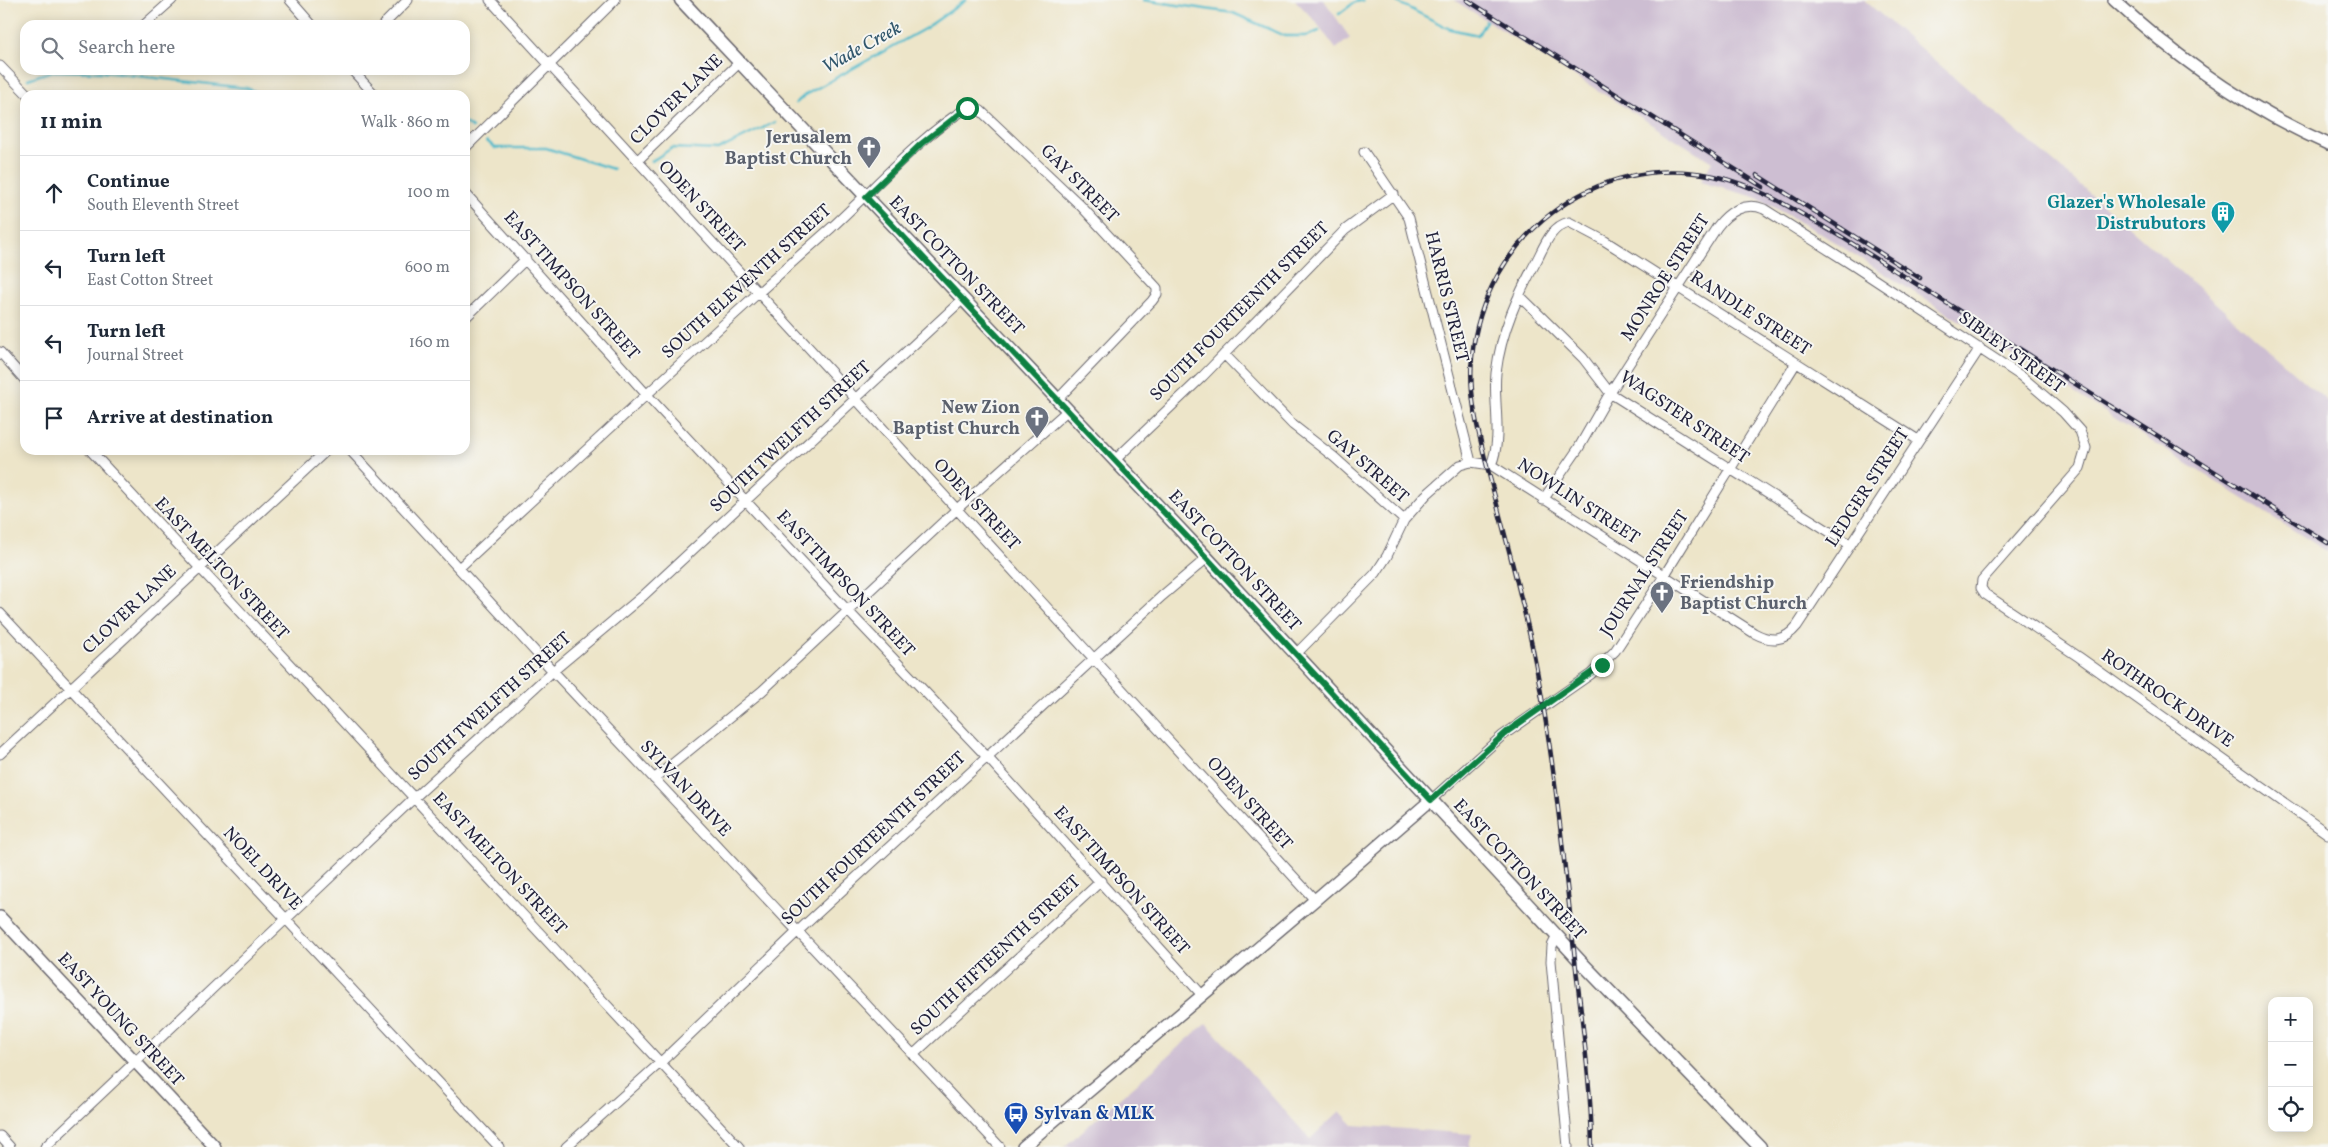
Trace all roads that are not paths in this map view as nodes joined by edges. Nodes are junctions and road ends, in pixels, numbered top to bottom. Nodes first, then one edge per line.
1 (172, 0) edge
2 (290, 0) edge
3 (408, 0) edge
4 (490, 0) edge
5 (615, 0) edge
6 (682, 0) edge
7 (2114, 0) edge
8 (150, 20) edge
9 (308, 20) edge
10 (387, 20) edge
11 (740, 62) junction
12 (0, 66) edge
13 (549, 66) junction
14 (357, 75) edge
15 (23, 90) edge
16 (370, 90) edge
17 (972, 107) joint
18 (470, 143) edge
19 (2328, 144) edge
20 (1364, 152) dead end
21 (637, 161) junction
22 (1394, 194) junction
23 (866, 197) junction
24 (470, 198) edge
25 (1742, 207) joint
26 (526, 260) junction
27 (1679, 288) junction
28 (758, 292) junction
29 (1519, 295) junction
30 (963, 299) junction
31 (470, 313) edge
32 (1980, 348) junction
33 (0, 352) edge
34 (1224, 354) junction
35 (1796, 363) junction
36 (20, 374) edge
37 (1610, 393) junction
38 (647, 394) junction
39 (857, 399) junction
40 (1058, 399) junction
41 (1068, 410) junction
42 (1918, 440) junction
43 (95, 455) edge
44 (322, 455) edge
45 (355, 455) edge
46 (1115, 460) junction
47 (1470, 462) junction
48 (1491, 464) junction
49 (1730, 469) junction
50 (1543, 500) junction
51 (746, 501) junction
52 (958, 509) junction
53 (1404, 520) junction
54 (1849, 544) junction
55 (1207, 558) junction
56 (459, 568) junction
57 (199, 569) junction
58 (1664, 576) junction
59 (1985, 594) joint
60 (849, 612) junction
61 (0, 613) edge
62 (1778, 640) joint
63 (1296, 654) junction
64 (1094, 658) junction
65 (553, 670) junction
66 (70, 688) junction
67 (0, 754) edge
68 (988, 758) junction
69 (654, 779) junction
70 (415, 797) junction
71 (1431, 800) junction
72 (2328, 834) edge
73 (1101, 881) junction
74 (1315, 900) junction
75 (0, 917) edge
76 (287, 920) junction
77 (797, 932) junction
78 (1557, 936) junction
79 (1203, 996) junction
80 (913, 1055) junction
81 (136, 1062) junction
82 (660, 1063) junction
83 (0, 1136) edge
84 (10, 1147) edge
85 (45, 1147) edge
86 (215, 1147) edge
87 (499, 1147) edge
88 (566, 1147) edge
89 (739, 1147) edge
90 (1000, 1147) edge
91 (1023, 1147) edge
92 (1568, 1147) edge
93 (1760, 1147) edge

1 - 8 street
2 - 9 street
3 - 10 street
4 - 13 street, ODEN STREET
5 - 13 street
6 - 11 main road, EAST COTTON STREET
7 - 19 street
11 - 21 street, CLOVER LANE
11 - 23 main road, EAST COTTON STREET
12 - 15 street
13 - 18 street
13 - 21 street, ODEN STREET
14 - 16 street
17 - 23 street, SOUTH ELEVENTH STREET
17 - 40 street, GAY STREET
20 - 22 street, HARRIS STREET
21 - 28 street, ODEN STREET
22 - 34 street, SOUTH FOURTEENTH STREET
22 - 47 street, HARRIS STREET
23 - 28 street, SOUTH ELEVENTH STREET
23 - 30 main road, EAST COTTON STREET
24 - 26 street, EAST TIMPSON STREET
25 - 27 street, MONROE STREET
25 - 32 street, SIBLEY STREET
26 - 31 street
26 - 38 street, EAST TIMPSON STREET
27 - 29 street, RANDLE STREET
27 - 35 street, RANDLE STREET
27 - 37 street, MONROE STREET
28 - 38 street, SOUTH ELEVENTH STREET
28 - 39 street, ODEN STREET
29 - 37 street, WAGSTER STREET
29 - 48 street
30 - 39 street, SOUTH TWELFTH STREET
30 - 40 main road, EAST COTTON STREET
32 - 42 street, LEDGER STREET
32 - 59 street, SIBLEY STREET
33 - 36 street
34 - 46 street, SOUTH FOURTEENTH STREET
34 - 53 street, GAY STREET
35 - 42 street, RANDLE STREET
35 - 49 street, JOURNAL STREET
37 - 49 street, WAGSTER STREET
37 - 50 street, MONROE STREET
38 - 51 street, EAST TIMPSON STREET
38 - 56 street, SOUTH ELEVENTH STREET
39 - 51 street, SOUTH TWELFTH STREET
39 - 52 street, ODEN STREET
40 - 41 main road, EAST COTTON STREET
41 - 46 main road, EAST COTTON STREET
41 - 52 street
42 - 54 street, LEDGER STREET
43 - 57 street, EAST MELTON STREET
44 - 57 street, CLOVER LANE
45 - 56 street, SYLVAN DRIVE
46 - 55 main road, EAST COTTON STREET
47 - 48 street
47 - 53 street
48 - 50 street, NOWLIN STREET
49 - 54 street, WAGSTER STREET
49 - 58 street, JOURNAL STREET
50 - 58 street, NOWLIN STREET
51 - 60 street, EAST TIMPSON STREET
51 - 65 street, SOUTH TWELFTH STREET
52 - 60 street
52 - 64 street, ODEN STREET
53 - 63 street
54 - 62 street, LEDGER STREET
55 - 63 main road, EAST COTTON STREET
55 - 64 street, SOUTH FOURTEENTH STREET
56 - 65 street, SYLVAN DRIVE
57 - 66 street, CLOVER LANE
57 - 70 street, EAST MELTON STREET
58 - 62 street, NOWLIN STREET
58 - 71 street, JOURNAL STREET
59 - 72 street, ROTHROCK DRIVE
60 - 68 street, EAST TIMPSON STREET
60 - 69 street
61 - 66 street, NOEL DRIVE
63 - 71 main road, EAST COTTON STREET
64 - 68 street, SOUTH FOURTEENTH STREET
64 - 74 street, ODEN STREET
65 - 69 street, SYLVAN DRIVE
65 - 70 street, SOUTH TWELFTH STREET
66 - 67 street, CLOVER LANE
66 - 76 street, NOEL DRIVE
68 - 73 street, EAST TIMPSON STREET
68 - 77 street, SOUTH FOURTEENTH STREET
69 - 77 street, SYLVAN DRIVE
70 - 76 street, SOUTH TWELFTH STREET
70 - 82 street, EAST MELTON STREET
71 - 74 street
71 - 78 main road, EAST COTTON STREET
73 - 79 street, EAST TIMPSON STREET
73 - 80 street, SOUTH FIFTEENTH STREET
74 - 79 street
75 - 81 street, EAST YOUNG STREET
76 - 81 street, SOUTH TWELFTH STREET
76 - 87 street, NOEL DRIVE
77 - 80 street, SYLVAN DRIVE
77 - 82 street, SOUTH FOURTEENTH STREET
78 - 92 street
78 - 93 main road, EAST COTTON STREET
79 - 91 street
80 - 90 street, SYLVAN DRIVE
81 - 85 street, SOUTH TWELFTH STREET
81 - 86 street, EAST YOUNG STREET
82 - 88 street, SOUTH FOURTEENTH STREET
82 - 89 street, EAST MELTON STREET
83 - 84 street

